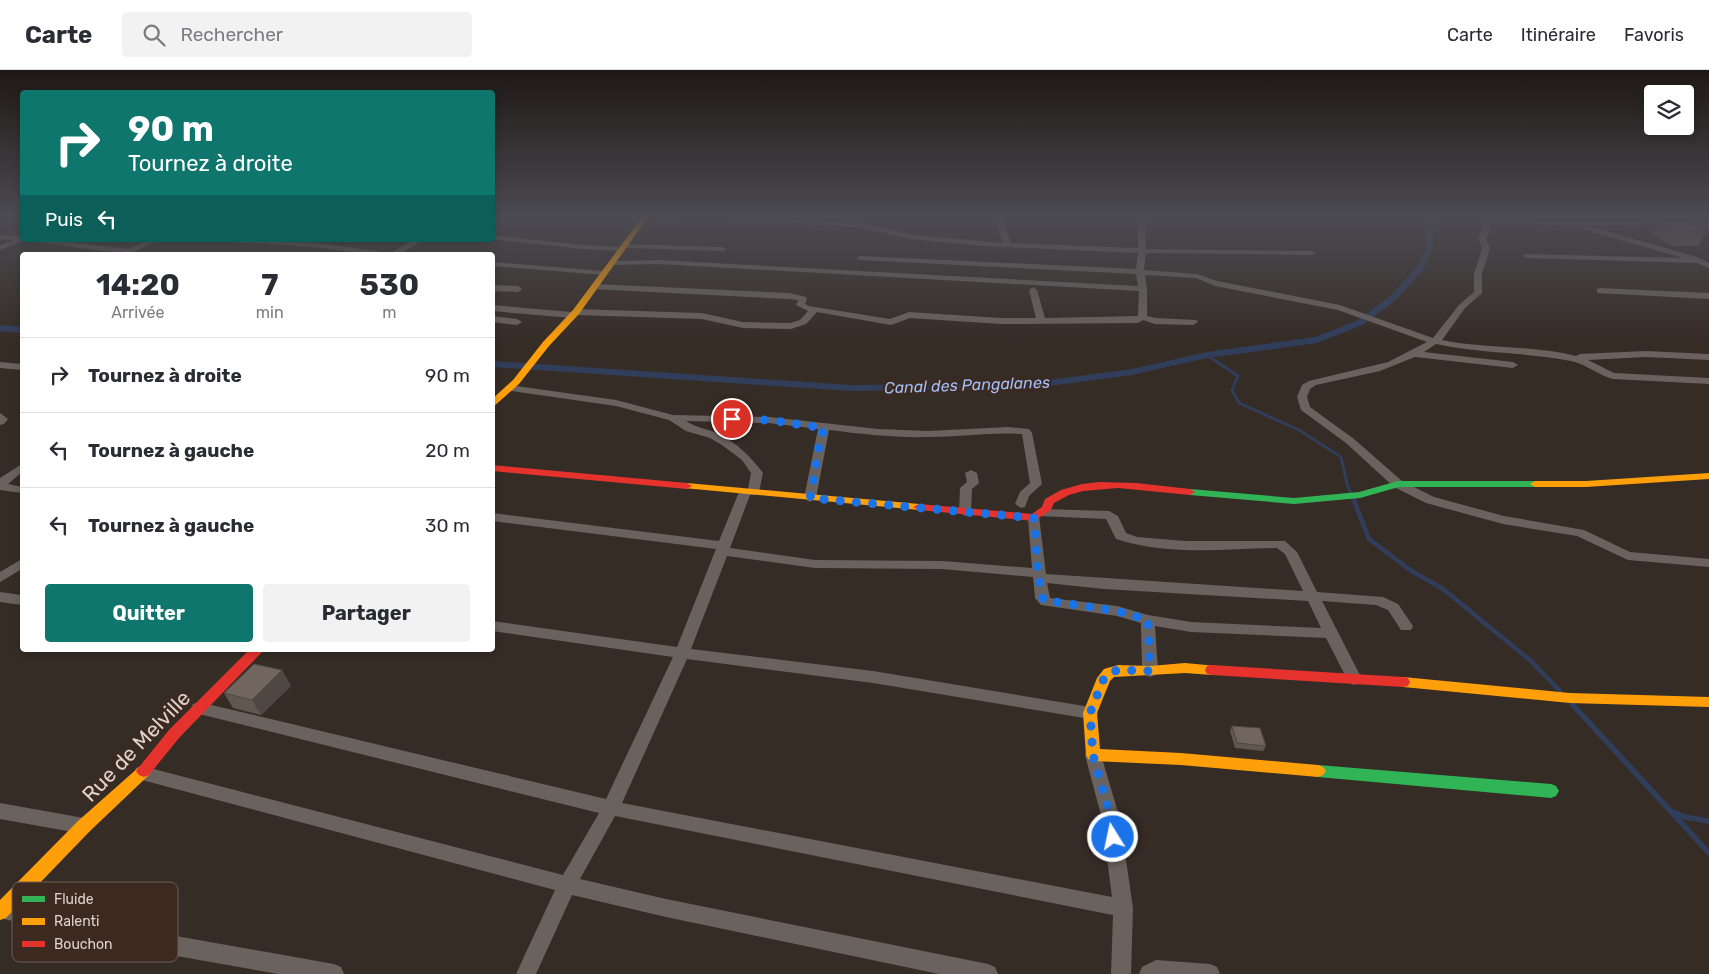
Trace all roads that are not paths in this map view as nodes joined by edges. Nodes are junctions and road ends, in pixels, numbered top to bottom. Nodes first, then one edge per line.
1 (616, 258) edge
2 (864, 258) edge
3 (982, 258) edge
4 (1027, 258) edge
5 (1141, 258) edge
6 (1483, 258) edge
7 (1582, 258) edge
8 (1688, 258) edge
9 (612, 263) junction
10 (1704, 263) edge
11 (495, 264) edge
12 (982, 264) junction
13 (1030, 266) junction
14 (1140, 272) junction
15 (604, 273) junction
16 (595, 287) junction
17 (495, 288) edge
18 (1143, 288) junction
19 (518, 289) dead end
20 (1033, 290) dead end
21 (1600, 291) dead end
22 (1709, 296) edge
23 (495, 308) edge
24 (815, 309) junction
25 (575, 313) junction
26 (1142, 317) junction
27 (495, 319) edge
28 (1041, 319) junction
29 (517, 322) dead end
30 (1193, 322) dead end
31 (1434, 341) junction
32 (1413, 354) junction
33 (1709, 357) edge
34 (1572, 358) junction
35 (0, 365) edge
36 (1513, 365) dead end
37 (20, 368) edge
38 (1709, 381) edge
39 (509, 384) junction
40 (495, 402) edge
41 (0, 416) edge
42 (673, 418) junction
43 (0, 422) edge
44 (824, 428) junction
45 (495, 468) edge
46 (20, 469) edge
47 (971, 473) dead end
48 (1709, 476) edge
49 (1036, 484) junction
50 (1398, 484) junction
51 (0, 485) edge
52 (20, 490) edge
53 (749, 492) junction
54 (810, 498) junction
55 (1049, 501) junction
56 (1021, 504) dead end
57 (965, 512) junction
58 (1038, 516) junction
59 (495, 517) edge
60 (723, 549) junction
61 (1709, 563) edge
62 (20, 564) edge
63 (1039, 576) junction
64 (0, 578) edge
65 (0, 597) edge
66 (1313, 597) junction
67 (20, 600) edge
68 (1148, 620) junction
69 (495, 626) edge
70 (1406, 626) dead end
71 (1329, 633) junction
72 (255, 652) edge
73 (682, 654) junction
74 (1150, 671) junction
75 (1354, 679) junction
76 (1709, 702) edge
77 (199, 708) junction
78 (1090, 713) junction
79 (1093, 755) junction
80 (142, 773) junction
81 (1551, 791) dead end
82 (611, 808) junction
83 (0, 810) edge
84 (84, 826) junction
85 (29, 882) edge
86 (567, 885) junction
87 (12, 900) edge
88 (1123, 908) junction
89 (1, 911) edge
90 (178, 946) edge
91 (334, 974) edge
92 (526, 974) edge
93 (988, 974) edge
94 (1121, 974) edge
95 (1149, 974) edge
96 (1210, 974) edge

1 - 9 street
2 - 12 street
3 - 12 street
4 - 13 street
5 - 14 street
6 - 31 street
7 - 10 street
8 - 10 street
9 - 15 street
9 - 18 street
11 - 15 street
12 - 13 street
13 - 14 street
14 - 18 street
14 - 31 street
15 - 16 street
16 - 24 street
16 - 25 street
17 - 19 street
18 - 26 street
20 - 28 street
21 - 22 street
23 - 25 street
24 - 25 street
24 - 28 street
25 - 39 street
26 - 28 street
26 - 30 street
27 - 29 street
31 - 32 street
31 - 34 street
32 - 36 street
32 - 50 street
33 - 34 street
34 - 38 street
35 - 37 street
39 - 40 street
39 - 42 street
41 - 43 street
42 - 44 street
42 - 53 street
44 - 49 street
44 - 54 street
45 - 53 street
46 - 51 street
47 - 57 street
48 - 50 street
49 - 55 street
49 - 56 street
50 - 55 street
50 - 61 street
51 - 52 street
53 - 54 street
53 - 60 street
54 - 57 street
55 - 58 street
57 - 58 street
58 - 63 street
58 - 66 street
59 - 60 street
60 - 63 street
60 - 73 street
62 - 64 street
63 - 66 street
63 - 68 street
65 - 67 street
66 - 70 street
66 - 71 street
68 - 71 street
68 - 74 street
69 - 73 street
71 - 75 street
72 - 77 street, Rue de Melville
73 - 78 street
73 - 82 street
74 - 75 street
74 - 78 street
75 - 76 street
77 - 80 street, Rue de Melville
77 - 82 street
78 - 79 street
79 - 81 street
79 - 88 street
80 - 84 street, Rue de Melville
80 - 86 street
82 - 86 street
82 - 88 street
83 - 84 street
84 - 85 street, Rue de Melville
86 - 92 street
86 - 93 street
87 - 89 street, Rue de Melville
88 - 94 street
90 - 91 street
95 - 96 street

